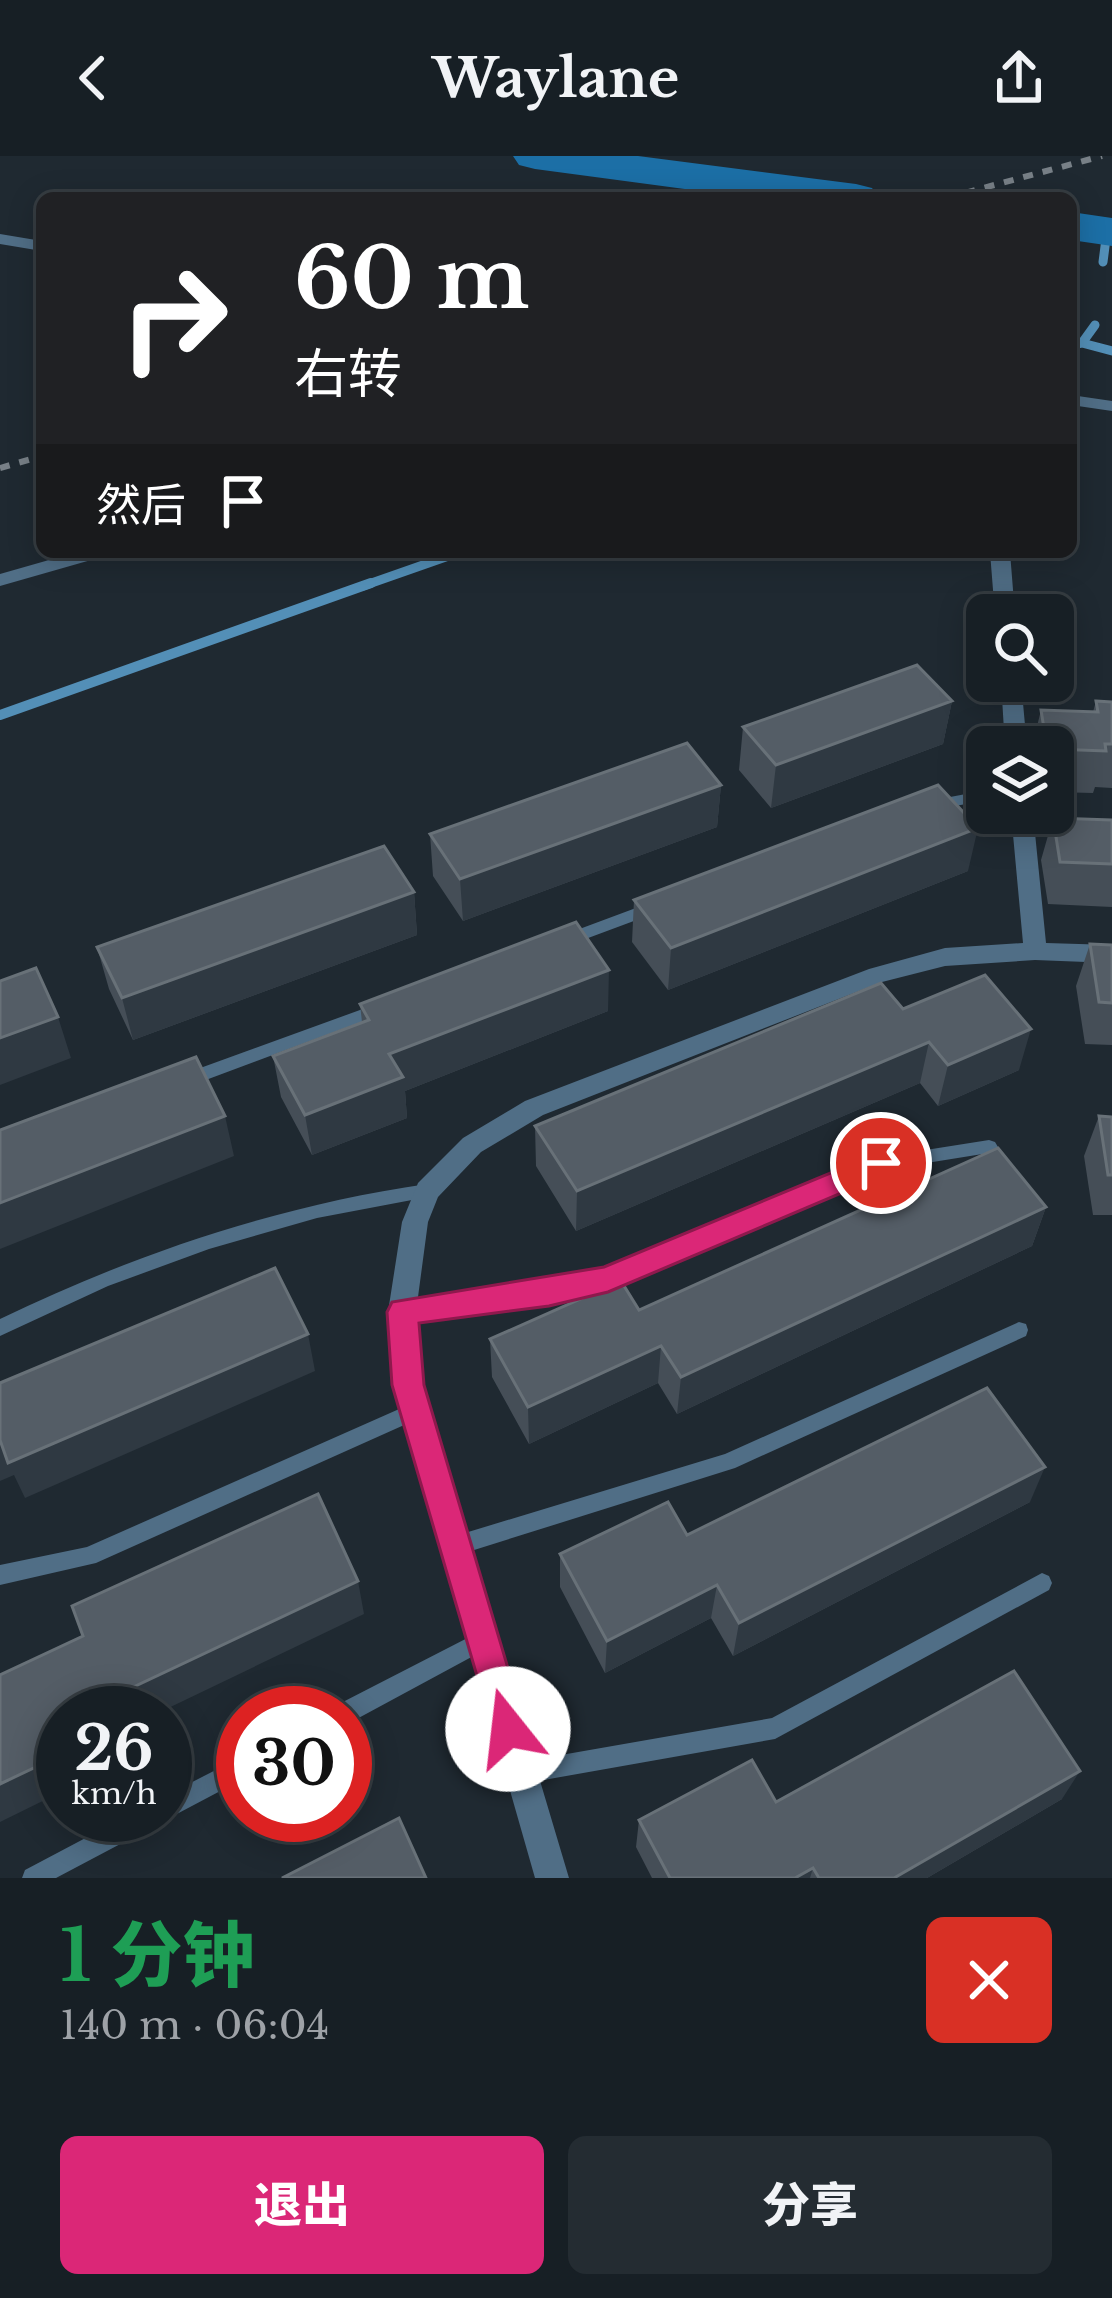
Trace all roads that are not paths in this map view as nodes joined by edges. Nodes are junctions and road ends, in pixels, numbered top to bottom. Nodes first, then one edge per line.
1 (0, 239) edge
2 (36, 245) edge
3 (1077, 401) edge
4 (1112, 406) edge
5 (77, 558) edge
6 (1000, 558) edge
7 (0, 580) edge
8 (1003, 594) edge
9 (966, 797) edge
10 (907, 814) edge
11 (1074, 826) edge
12 (1112, 831) edge
13 (1024, 834) edge
14 (664, 904) edge
15 (553, 945) edge
16 (1035, 951) junction
17 (1112, 954) edge
18 (398, 1002) edge
19 (177, 1084) edge
20 (989, 1147) edge
21 (427, 1191) junction
22 (403, 1312) junction
23 (0, 1328) edge
24 (1019, 1330) dead end
25 (415, 1411) junction
26 (455, 1546) junction
27 (0, 1576) edge
28 (1042, 1583) dead end
29 (483, 1640) junction
30 (372, 1699) edge
31 (521, 1773) junction
32 (101, 1842) edge
33 (33, 1878) edge
34 (552, 1878) edge

1 - 2 street
3 - 4 street
5 - 7 street
6 - 8 street
9 - 10 lane
11 - 12 lane
13 - 16 street
14 - 15 lane
16 - 17 street
16 - 21 street
18 - 19 lane
20 - 22 lane
21 - 22 street
21 - 23 lane
22 - 25 street
24 - 26 lane
25 - 26 street
25 - 27 lane
26 - 29 street
28 - 31 lane
29 - 30 lane
29 - 31 street
31 - 34 street
32 - 33 lane

